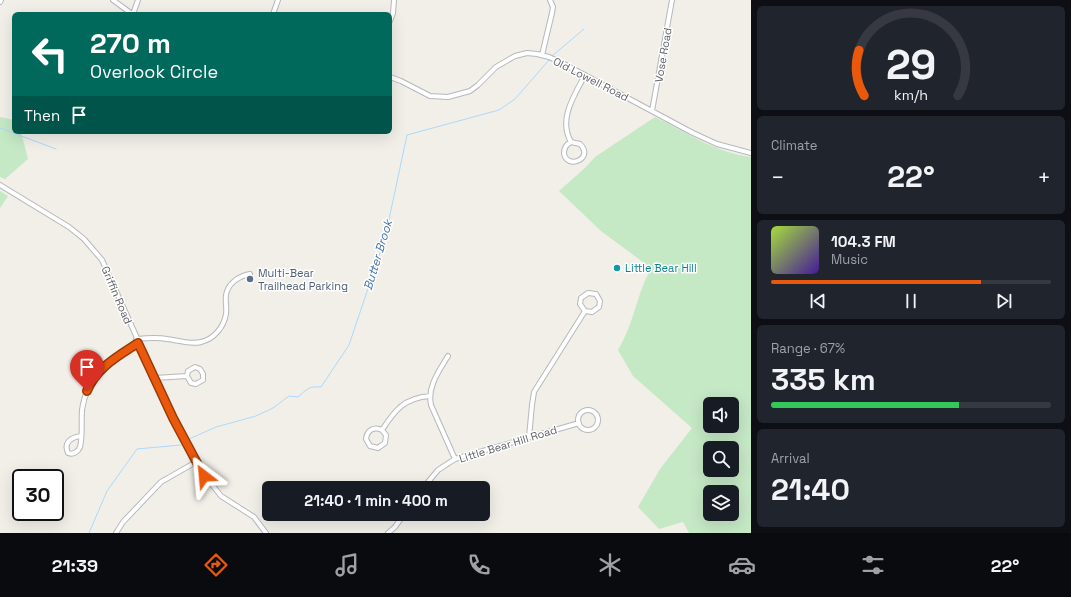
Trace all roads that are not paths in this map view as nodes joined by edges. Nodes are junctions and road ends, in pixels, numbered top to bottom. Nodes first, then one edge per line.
1 (113, 0) edge
2 (138, 0) edge
3 (278, 0) edge
4 (394, 0) edge
5 (550, 0) edge
6 (672, 0) edge
7 (130, 12) edge
8 (134, 12) edge
9 (274, 12) edge
10 (392, 16) edge
11 (542, 55) junction
12 (585, 75) junction
13 (392, 78) edge
14 (652, 111) junction
15 (571, 142) junction
16 (751, 153) edge
17 (0, 185) edge
18 (250, 274) dead end
19 (585, 311) junction
20 (137, 341) junction
21 (448, 356) dead end
22 (187, 376) junction
23 (154, 378) junction
24 (430, 396) junction
25 (579, 422) junction
26 (382, 430) junction
27 (81, 436) junction
28 (529, 437) junction
29 (455, 459) junction
30 (196, 462) junction
31 (429, 481) edge
32 (399, 521) edge
33 (116, 533) edge
34 (266, 533) edge
35 (388, 533) edge

1 - 7 street
2 - 8 street
3 - 9 street
4 - 10 street
5 - 11 street
6 - 14 street, Vose Road
11 - 12 street, Old Lowell Road
11 - 13 street, Old Lowell Road
12 - 14 street, Old Lowell Road
12 - 15 street
14 - 16 street, Old Lowell Road
15 - 15 street
17 - 20 street, Griffin Road
18 - 20 street
19 - 19 street
19 - 28 street
20 - 23 street, Griffin Road
20 - 27 street
21 - 24 street
22 - 22 street
22 - 23 street
23 - 30 street, Griffin Road
24 - 26 street
24 - 29 street
25 - 25 street
25 - 28 street, Little Bear Hill Road
26 - 26 street
27 - 27 street
28 - 29 street, Little Bear Hill Road
29 - 31 street, Little Bear Hill Road
30 - 33 street
30 - 34 street, Griffin Road
32 - 35 street

